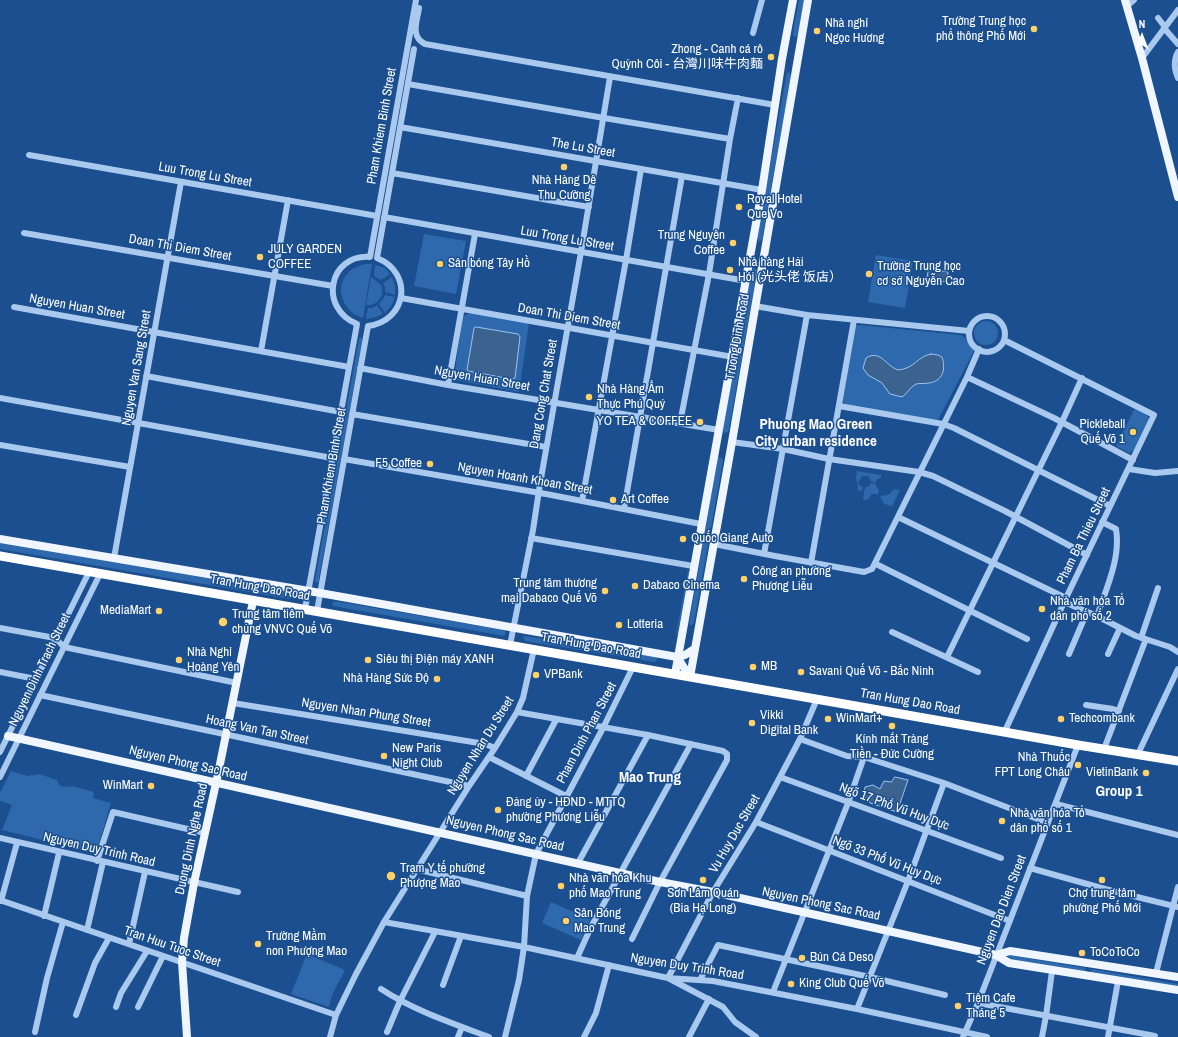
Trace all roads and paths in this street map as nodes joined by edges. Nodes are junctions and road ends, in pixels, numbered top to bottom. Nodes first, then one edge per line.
1 (416, 0) edge
2 (762, 0) edge
3 (794, 0) edge
4 (808, 0) edge
5 (1134, 0) edge
6 (1126, 3) edge
7 (419, 8) dead end
8 (1178, 10) edge
9 (1158, 18) dead end
10 (1165, 27) junction
11 (754, 33) dead end
12 (1178, 44) edge
13 (414, 49) dead end
14 (1178, 52) edge
15 (1142, 58) junction
16 (782, 59) junction
17 (797, 62) junction
18 (610, 76) junction
19 (1178, 78) edge
20 (408, 84) junction
21 (738, 98) junction
22 (775, 105) junction
23 (604, 118) junction
24 (400, 127) junction
25 (730, 138) junction
26 (29, 155) dead end
27 (596, 161) junction
28 (640, 169) junction
29 (392, 173) junction
30 (682, 176) junction
31 (181, 182) junction
32 (724, 184) junction
33 (762, 190) junction
34 (1178, 197) edge
35 (288, 200) junction
36 (589, 207) junction
37 (377, 216) junction
38 (384, 218) junction
39 (24, 233) dead end
40 (476, 234) junction
41 (750, 251) junction
42 (581, 252) junction
43 (764, 253) junction
44 (168, 258) junction
45 (626, 260) junction
46 (667, 267) junction
47 (709, 274) junction
48 (274, 275) junction
49 (746, 281) junction
50 (333, 286) junction
51 (401, 298) junction
52 (755, 306) junction
53 (14, 307) dead end
54 (462, 309) junction
55 (807, 315) junction
56 (854, 320) junction
57 (567, 327) junction
58 (969, 331) junction
59 (154, 332) junction
60 (612, 336) junction
61 (1004, 340) junction
62 (653, 343) junction
63 (979, 349) junction
64 (694, 350) junction
65 (261, 351) junction
66 (733, 357) junction
67 (349, 366) junction
68 (360, 368) junction
69 (146, 376) junction
70 (967, 377) junction
71 (1082, 378) junction
72 (448, 385) junction
73 (0, 398) edge
74 (554, 403) junction
75 (839, 406) junction
76 (598, 410) junction
77 (341, 412) junction
78 (352, 414) junction
79 (640, 417) junction
80 (1062, 422) junction
81 (138, 423) junction
82 (680, 424) junction
83 (943, 424) junction
84 (719, 430) junction
85 (717, 439) junction
86 (732, 442) junction
87 (0, 445) edge
88 (546, 447) junction
89 (783, 449) junction
90 (332, 458) junction
91 (344, 459) junction
92 (829, 459) junction
93 (1133, 460) junction
94 (130, 467) junction
95 (1129, 469) junction
96 (1037, 470) junction
97 (1178, 471) edge
98 (919, 472) junction
99 (538, 493) junction
100 (582, 501) junction
101 (1110, 506) junction
102 (624, 509) junction
103 (1015, 516) junction
104 (898, 517) junction
105 (1102, 522) junction
106 (701, 524) junction
107 (532, 538) junction
108 (0, 539) edge
109 (714, 544) junction
110 (764, 554) junction
111 (1087, 555) junction
112 (0, 556) edge
113 (114, 558) junction
114 (811, 563) junction
115 (876, 564) junction
116 (993, 564) junction
117 (693, 566) junction
118 (89, 572) junction
119 (100, 574) junction
120 (1158, 588) dead end
121 (309, 591) junction
122 (320, 594) junction
123 (1065, 600) junction
124 (253, 601) junction
125 (305, 609) junction
126 (969, 610) junction
127 (317, 611) junction
128 (1087, 612) junction
129 (1097, 616) junction
130 (513, 627) junction
131 (0, 628) edge
132 (1120, 628) junction
133 (892, 632) dead end
134 (55, 638) junction
135 (1027, 639) dead end
136 (1144, 639) junction
137 (510, 645) junction
138 (64, 647) junction
139 (534, 649) junction
140 (694, 649) junction
141 (1178, 652) edge
142 (1069, 654) dead end
143 (1108, 654) dead end
144 (677, 657) junction
145 (947, 658) junction
146 (633, 667) junction
147 (1178, 669) edge
148 (0, 672) edge
149 (978, 672) dead end
150 (675, 674) junction
151 (690, 677) junction
152 (36, 679) junction
153 (237, 683) junction
154 (40, 695) junction
155 (817, 698) junction
156 (233, 703) junction
157 (1086, 705) dead end
158 (1118, 711) junction
159 (517, 712) junction
160 (556, 720) junction
161 (603, 728) junction
162 (1005, 731) junction
163 (227, 735) junction
164 (648, 735) junction
165 (8, 736) junction
166 (19, 739) junction
167 (800, 739) junction
168 (690, 744) junction
169 (1078, 745) junction
170 (495, 748) junction
171 (1104, 749) junction
172 (0, 752) edge
173 (1138, 754) junction
174 (489, 757) junction
175 (864, 757) junction
176 (1178, 761) edge
177 (0, 776) edge
178 (526, 776) junction
179 (780, 777) junction
180 (216, 783) junction
181 (944, 783) junction
182 (469, 786) junction
183 (566, 796) junction
184 (848, 803) junction
185 (1056, 804) junction
186 (756, 822) junction
187 (1048, 822) junction
188 (926, 830) junction
189 (205, 833) junction
190 (441, 833) junction
191 (1178, 835) edge
192 (0, 838) edge
193 (17, 843) junction
194 (828, 851) junction
195 (59, 852) junction
196 (536, 854) junction
197 (1001, 858) dead end
198 (100, 862) junction
199 (578, 863) junction
200 (1030, 868) junction
201 (416, 869) junction
202 (145, 872) junction
203 (621, 873) junction
204 (908, 881) junction
205 (660, 882) junction
206 (194, 883) junction
207 (1178, 888) edge
208 (238, 892) dead end
209 (713, 892) junction
210 (527, 896) junction
211 (1, 901) edge
212 (1176, 907) edge
213 (805, 914) junction
214 (44, 916) junction
215 (1010, 920) junction
216 (63, 922) junction
217 (384, 922) junction
218 (87, 930) junction
219 (887, 931) junction
220 (435, 932) junction
221 (461, 936) junction
222 (109, 938) junction
223 (632, 939) dead end
224 (129, 944) junction
225 (524, 947) junction
226 (147, 951) junction
227 (996, 955) junction
228 (163, 956) junction
229 (578, 958) junction
230 (786, 960) junction
231 (182, 962) junction
232 (1089, 962) junction
233 (609, 965) junction
234 (1052, 971) junction
235 (1156, 973) junction
236 (1087, 976) junction
237 (870, 977) junction
238 (1178, 977) edge
239 (668, 978) junction
240 (700, 980) junction
241 (1118, 981) junction
242 (443, 985) dead end
243 (381, 989) dead end
244 (1178, 990) edge
245 (773, 992) junction
246 (945, 995) dead end
247 (709, 999) junction
248 (400, 1002) junction
249 (978, 1003) junction
250 (138, 1007) dead end
251 (116, 1008) dead end
252 (857, 1008) junction
253 (76, 1015) dead end
254 (336, 1015) junction
255 (1046, 1016) junction
256 (462, 1027) junction
257 (1110, 1028) junction
258 (35, 1032) dead end
259 (387, 1032) dead end
260 (964, 1034) edge
261 (1155, 1036) dead end
262 (187, 1037) edge
263 (330, 1037) edge
264 (458, 1037) edge
265 (489, 1037) edge
266 (505, 1037) edge
267 (584, 1037) edge
268 (689, 1037) edge
269 (756, 1037) edge
270 (987, 1037) edge
271 (1042, 1037) edge
272 (1108, 1037) edge

1 - 37 street, Pham Khiem Binh Street
2 - 11 street
3 - 16 main road, Truong Dinh Road
4 - 17 main road, Truong Dinh Road
5 - 6 street
6 - 15 main road
7 - 18 street
8 - 10 street
9 - 10 street
10 - 12 street
10 - 15 street
13 - 20 street, Pham Khiem Binh Street
14 - 19 street
15 - 34 main road
16 - 17 main road
16 - 22 main road, Truong Dinh Road
17 - 43 main road, Truong Dinh Road
18 - 21 street
18 - 23 street, Dang Cong Chat Street
20 - 23 street
20 - 24 street, Pham Khiem Binh Street
21 - 22 street
21 - 25 street
22 - 33 main road, Truong Dinh Road
23 - 25 street
23 - 27 street, Dang Cong Chat Street
24 - 27 street, The Lu Street
24 - 29 street, Pham Khiem Binh Street
25 - 32 street
26 - 31 street, Luu Trong Lu Street
27 - 28 street, The Lu Street
27 - 36 street, Dang Cong Chat Street
28 - 30 street, The Lu Street
28 - 45 street
29 - 36 street
29 - 38 street, Pham Khiem Binh Street
30 - 32 street, The Lu Street
30 - 46 street
31 - 35 street, Luu Trong Lu Street
31 - 44 street, Nguyen Van Sang Street
32 - 33 street, The Lu Street
32 - 47 street
33 - 41 main road, Truong Dinh Road
35 - 37 street, Luu Trong Lu Street
35 - 48 street
36 - 42 street, Dang Cong Chat Street
37 - 50 street, Pham Khiem Binh Street
38 - 40 street, Luu Trong Lu Street
38 - 51 street, Pham Khiem Binh Street
39 - 44 street, Doan Thi Diem Street
40 - 42 street, Luu Trong Lu Street
40 - 54 street
41 - 43 main road
41 - 49 main road, Truong Dinh Road
42 - 45 street, Luu Trong Lu Street
42 - 57 street, Dang Cong Chat Street
43 - 52 main road, Truong Dinh Road
44 - 48 street, Doan Thi Diem Street
44 - 59 street, Nguyen Van Sang Street
45 - 46 street, Luu Trong Lu Street
45 - 60 street
46 - 47 street, Luu Trong Lu Street
46 - 62 street
47 - 49 street, Luu Trong Lu Street
47 - 64 street
48 - 50 street, Doan Thi Diem Street
48 - 65 street
49 - 66 main road, Truong Dinh Road
50 - 67 street, Pham Khiem Binh Street
51 - 54 street, Doan Thi Diem Street
51 - 68 street, Pham Khiem Binh Street
52 - 55 street
52 - 86 main road, Truong Dinh Road
53 - 59 street, Nguyen Huan Street
54 - 57 street, Doan Thi Diem Street
54 - 72 street
55 - 56 street
55 - 89 street
56 - 58 street
56 - 75 street
57 - 60 street, Doan Thi Diem Street
57 - 74 street, Dang Cong Chat Street
58 - 61 street
58 - 63 street
59 - 65 street, Nguyen Huan Street
59 - 69 street, Nguyen Van Sang Street
60 - 62 street, Doan Thi Diem Street
60 - 76 street
61 - 63 street
61 - 71 street
62 - 64 street, Doan Thi Diem Street
62 - 79 street
63 - 70 street
64 - 66 street, Doan Thi Diem Street
64 - 82 street
65 - 67 street, Nguyen Huan Street
66 - 84 main road, Truong Dinh Road
67 - 77 street, Pham Khiem Binh Street
68 - 72 street, Nguyen Huan Street
68 - 78 street, Pham Khiem Binh Street
69 - 77 street
69 - 81 street, Nguyen Van Sang Street
70 - 80 street
70 - 83 street
71 - 80 street
71 - 93 street, Pham Ba Thieu Street
72 - 74 street, Nguyen Huan Street
73 - 81 street
74 - 76 street, Nguyen Huan Street
74 - 88 street, Dang Cong Chat Street
75 - 83 street
75 - 92 street
76 - 79 street, Nguyen Huan Street
76 - 100 street
77 - 90 street, Pham Khiem Binh Street
78 - 88 street
78 - 91 street, Pham Khiem Binh Street
79 - 82 street, Nguyen Huan Street
79 - 102 street
80 - 93 street
80 - 96 street
81 - 90 street
81 - 94 street, Nguyen Van Sang Street
82 - 84 street, Nguyen Huan Street
83 - 96 street
83 - 98 street
84 - 85 main road, Truong Dinh Road
85 - 86 main road
85 - 106 main road, Truong Dinh Road
86 - 89 street
86 - 109 main road, Truong Dinh Road
87 - 94 street
88 - 99 street, Dang Cong Chat Street
89 - 92 street
89 - 110 street
90 - 121 street, Pham Khiem Binh Street
91 - 99 street, Nguyen Hoanh Khoan Street
91 - 122 street, Pham Khiem Binh Street
92 - 98 street
92 - 114 street
93 - 95 street, Pham Ba Thieu Street
94 - 113 street, Nguyen Van Sang Street
95 - 97 street
95 - 101 street, Pham Ba Thieu Street
96 - 101 street
96 - 103 street
98 - 103 street
98 - 104 street
99 - 100 street, Nguyen Hoanh Khoan Street
99 - 107 street, Dang Cong Chat Street
100 - 102 street, Nguyen Hoanh Khoan Street
101 - 105 street, Pham Ba Thieu Street
102 - 106 street, Nguyen Hoanh Khoan Street
103 - 111 street
103 - 116 street
104 - 115 street
104 - 116 street
105 - 111 street, Pham Ba Thieu Street
105 - 129 street
106 - 117 main road, Truong Dinh Road
107 - 117 street
107 - 130 street, Dang Cong Chat Street
108 - 113 main road, Tran Hung Dao Road
109 - 110 street
109 - 140 main road, Truong Dinh Road
110 - 114 street
111 - 123 street, Pham Ba Thieu Street
112 - 118 highway, Tran Hung Dao Road
113 - 121 main road, Tran Hung Dao Road
114 - 115 street
115 - 126 street
116 - 123 street
116 - 126 street
117 - 144 main road, Truong Dinh Road
118 - 119 highway, Tran Hung Dao Road
118 - 134 street, Nguyen Dinh Trach Street
119 - 124 highway, Tran Hung Dao Road
119 - 138 street, Nguyen Dinh Trach Street
120 - 136 street
121 - 122 main road, Tran Hung Dao Road
121 - 125 street, Pham Khiem Binh Street
122 - 127 street, Pham Khiem Binh Street
122 - 130 main road, Tran Hung Dao Road
123 - 128 street
123 - 162 street, Pham Ba Thieu Street
124 - 125 highway, Tran Hung Dao Road
124 - 153 main road, Duong Dinh Nghe Road
125 - 127 highway, Tran Hung Dao Road
126 - 135 street
126 - 145 street
127 - 137 highway, Tran Hung Dao Road
128 - 129 street
128 - 142 street
129 - 132 street
130 - 137 street, Dang Cong Chat Street
130 - 144 main road, Tran Hung Dao Road
131 - 134 street
132 - 136 street
132 - 143 street
133 - 145 street
134 - 138 street
134 - 152 street, Nguyen Dinh Trach Street
136 - 141 street
136 - 158 street
137 - 139 highway, Tran Hung Dao Road
138 - 153 street
138 - 154 street, Nguyen Dinh Trach Street
139 - 146 highway, Tran Hung Dao Road
139 - 159 street, Nguyen Nhan Du Street
140 - 144 main road
140 - 151 main road, Truong Dinh Road
144 - 150 main road, Truong Dinh Road
144 - 151 main road
145 - 149 street
146 - 150 highway, Tran Hung Dao Road
146 - 161 street, Pham Dinh Phan Street
147 - 173 street
148 - 152 street
150 - 151 highway, Tran Hung Dao Road
151 - 155 highway, Tran Hung Dao Road
152 - 165 street, Nguyen Dinh Trach Street
153 - 156 main road, Duong Dinh Nghe Road
154 - 163 street, Hoang Van Tan Street
154 - 166 street, Nguyen Dinh Trach Street
155 - 162 highway, Tran Hung Dao Road
155 - 167 street, Vu Huy Duc Street
156 - 163 main road, Duong Dinh Nghe Road
156 - 170 street, Nguyen Nhan Phung Street
157 - 158 street
158 - 171 street
159 - 160 street
159 - 170 street, Nguyen Nhan Du Street
160 - 161 street
160 - 178 street
161 - 164 street
161 - 183 street, Pham Dinh Phan Street
162 - 169 highway, Tran Hung Dao Road
163 - 180 main road, Duong Dinh Nghe Road
163 - 182 street, Hoang Van Tan Street
164 - 168 street
164 - 199 street
165 - 166 main road, Nguyen Phong Sac Road
165 - 172 street, Nguyen Dinh Trach Street
166 - 177 street, Nguyen Dinh Trach Street
166 - 180 main road, Nguyen Phong Sac Road
167 - 175 street
167 - 179 street, Vu Huy Duc Street
168 - 203 street
168 - 205 street
169 - 171 highway, Tran Hung Dao Road
169 - 185 street, Nguyen Dao Dien Street
170 - 174 street, Nguyen Nhan Du Street
171 - 173 highway, Tran Hung Dao Road
173 - 176 highway, Tran Hung Dao Road
174 - 178 street
174 - 182 street, Nguyen Nhan Du Street
175 - 181 street
175 - 184 street
178 - 183 street
179 - 184 street, Ngõ 17 Phố Vũ Huy Dực
179 - 186 street, Vu Huy Duc Street
180 - 189 main road, Duong Dinh Nghe Road
180 - 190 main road, Nguyen Phong Sac Road
181 - 187 street
181 - 188 street
182 - 190 street, Nguyen Nhan Du Street
183 - 196 street, Pham Dinh Phan Street
184 - 188 street, Ngõ 17 Phố Vũ Huy Dực
184 - 194 street
185 - 187 street, Nguyen Dao Dien Street
185 - 191 street
186 - 194 street, Ngõ 33 Phố Vũ Huy Dực
186 - 209 street, Vu Huy Duc Street
187 - 200 street, Nguyen Dao Dien Street
188 - 197 street, Ngõ 17 Phố Vũ Huy Dực
188 - 204 street
189 - 198 street
189 - 206 main road, Duong Dinh Nghe Road
190 - 196 main road, Nguyen Phong Sac Road
190 - 201 street, Nguyen Nhan Du Street
192 - 193 street, Nguyen Duy Trinh Road
193 - 195 street, Nguyen Duy Trinh Road
193 - 211 street
194 - 204 street, Ngõ 33 Phố Vũ Huy Dực
194 - 213 street
195 - 198 street, Nguyen Duy Trinh Road
195 - 214 street
196 - 199 main road, Nguyen Phong Sac Road
196 - 210 street, Pham Dinh Phan Street
198 - 202 street, Nguyen Duy Trinh Road
198 - 218 street
199 - 203 main road, Nguyen Phong Sac Road
200 - 212 street
200 - 215 street, Nguyen Dao Dien Street
201 - 210 street
201 - 217 street, Nguyen Nhan Du Street
202 - 206 street, Nguyen Duy Trinh Road
202 - 224 street
203 - 205 main road, Nguyen Phong Sac Road
203 - 229 street
204 - 215 street, Ngõ 33 Phố Vũ Huy Dực
204 - 219 street
205 - 209 main road, Nguyen Phong Sac Road
205 - 223 street
206 - 208 street, Nguyen Duy Trinh Road
206 - 231 main road, Duong Dinh Nghe Road
207 - 212 street
209 - 213 main road, Nguyen Phong Sac Road
209 - 239 street, Vu Huy Duc Street
210 - 225 street, Pham Dinh Phan Street
211 - 214 street, Tran Huu Tuoc Street
212 - 235 street
213 - 219 main road, Nguyen Phong Sac Road
213 - 230 street
214 - 216 street, Tran Huu Tuoc Street
215 - 227 street, Nguyen Dao Dien Street
216 - 218 street, Tran Huu Tuoc Street
216 - 258 street
217 - 220 street, Nguyen Duy Trinh Road
217 - 254 street, Nguyen Nhan Du Street
218 - 222 street, Tran Huu Tuoc Street
219 - 227 main road, Nguyen Phong Sac Road
219 - 237 street
220 - 221 street, Nguyen Duy Trinh Road
220 - 248 street
221 - 225 street, Nguyen Duy Trinh Road
221 - 242 street
222 - 224 street, Tran Huu Tuoc Street
222 - 253 street
224 - 226 street, Tran Huu Tuoc Street
225 - 229 street, Nguyen Duy Trinh Road
225 - 266 street, Pham Dinh Phan Street
226 - 228 street, Tran Huu Tuoc Street
226 - 251 street
227 - 232 main road, Nguyen Phong Sac Road
227 - 234 main road, Nguyen Phong Sac Road
227 - 249 street, Nguyen Dao Dien Street
228 - 231 street, Tran Huu Tuoc Street
228 - 250 street
229 - 233 street, Nguyen Duy Trinh Road
230 - 237 street
230 - 240 street
230 - 245 street
231 - 254 street, Tran Huu Tuoc Street
231 - 262 main road, Duong Dinh Nghe Road
232 - 235 main road, Nguyen Phong Sac Road
232 - 236 main road
233 - 239 street, Nguyen Duy Trinh Road
233 - 267 street
234 - 236 main road, Nguyen Phong Sac Road
234 - 255 street
235 - 238 main road, Nguyen Phong Sac Road
236 - 241 main road, Nguyen Phong Sac Road
237 - 246 street
237 - 252 street
239 - 240 street, Nguyen Duy Trinh Road
239 - 247 street
240 - 245 street, Nguyen Duy Trinh Road
241 - 244 main road, Nguyen Phong Sac Road
241 - 257 street
243 - 248 street
245 - 252 street, Nguyen Duy Trinh Road
247 - 268 street
247 - 269 street
248 - 256 street
248 - 259 street
249 - 255 street
249 - 260 street, Nguyen Dao Dien Street
252 - 260 street, Nguyen Duy Trinh Road
254 - 263 street, Nguyen Nhan Du Street
255 - 257 street
255 - 271 street
256 - 264 street
256 - 265 street
257 - 261 street
257 - 272 street
260 - 270 street, Nguyen Duy Trinh Road

